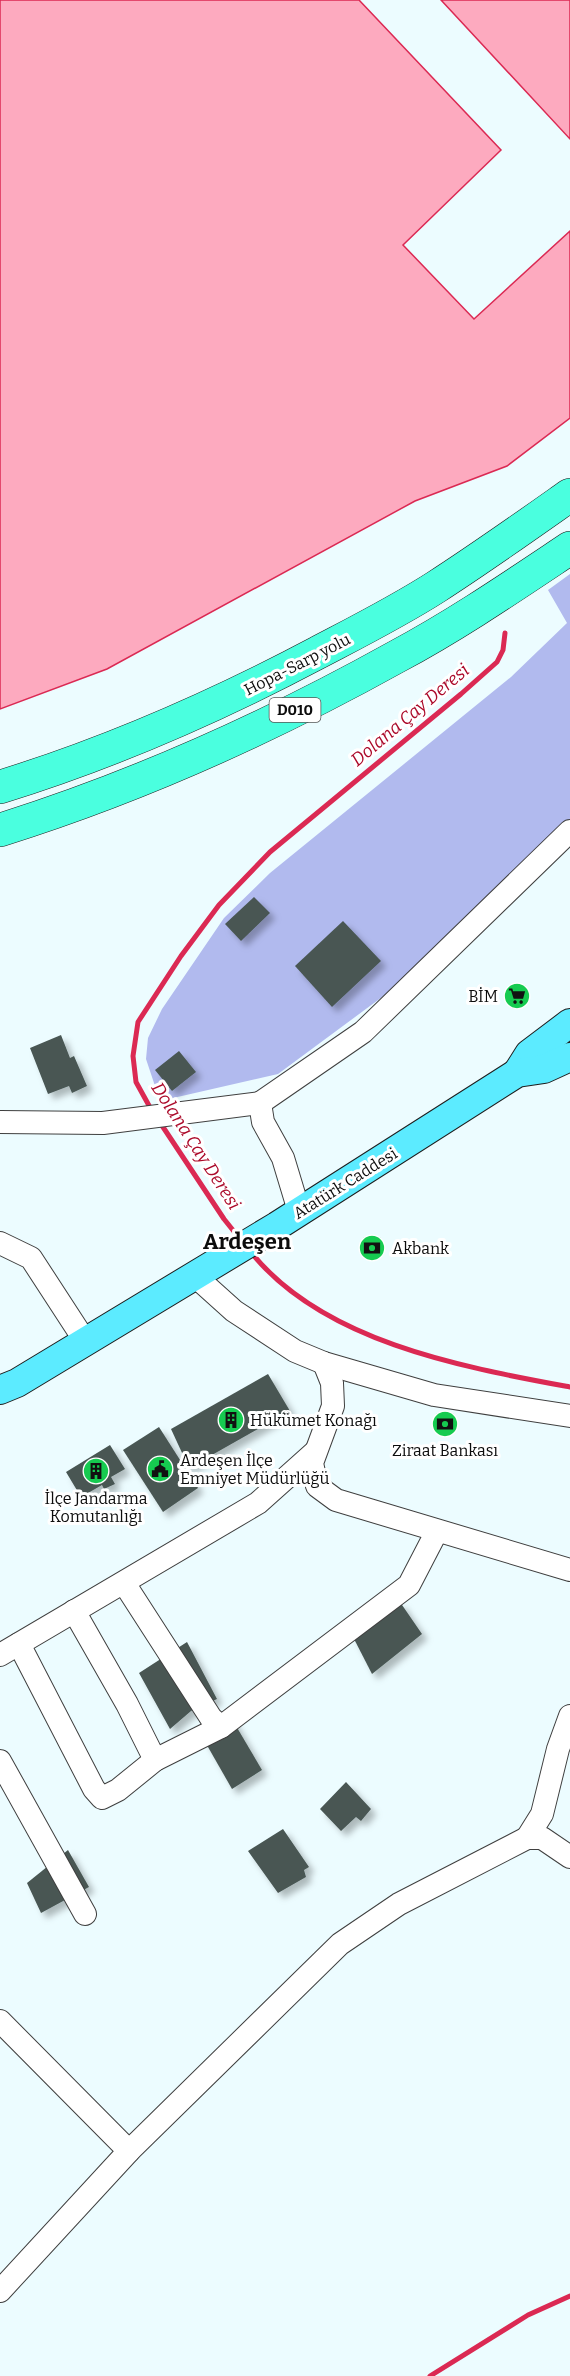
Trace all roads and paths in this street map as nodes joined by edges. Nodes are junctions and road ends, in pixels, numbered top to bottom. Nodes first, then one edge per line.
1 (559, 502) edge
2 (570, 548) edge
3 (0, 787) edge
4 (0, 830) edge
5 (570, 831) edge
6 (570, 1023) edge
7 (570, 1057) edge
8 (517, 1073) junction
9 (260, 1103) junction
10 (0, 1122) edge
11 (288, 1218) junction
12 (2, 1244) edge
13 (205, 1269) junction
14 (85, 1341) junction
15 (324, 1363) junction
16 (6, 1390) edge
17 (570, 1416) edge
18 (315, 1452) junction
19 (437, 1532) junction
20 (570, 1570) edge
21 (124, 1583) junction
22 (74, 1611) junction
23 (10, 1650) edge
24 (570, 1716) edge
25 (221, 1727) junction
26 (155, 1760) junction
27 (0, 1761) edge
28 (528, 1838) junction
29 (570, 1857) edge
30 (85, 1914) dead end
31 (0, 2021) edge
32 (129, 2151) junction
33 (0, 2291) edge

1 - 3 highway, Hopa-Sarp yolu / D010
2 - 4 highway, D010
5 - 9 street
6 - 8 main road, Atatürk Caddesi
7 - 8 main road, Atatürk Caddesi
8 - 11 main road, Atatürk Caddesi
9 - 10 street
9 - 11 street
11 - 13 main road, Atatürk Caddesi
12 - 14 street
13 - 14 main road, Atatürk Caddesi
13 - 15 street
14 - 16 main road, Atatürk Caddesi
15 - 17 street
15 - 18 street
18 - 19 street
18 - 21 street
19 - 20 street
19 - 25 street
21 - 22 street
21 - 25 street
22 - 23 street
22 - 26 street
23 - 26 street
24 - 28 street
25 - 26 street
27 - 30 street
28 - 29 street
28 - 32 street
31 - 32 street
32 - 33 street

